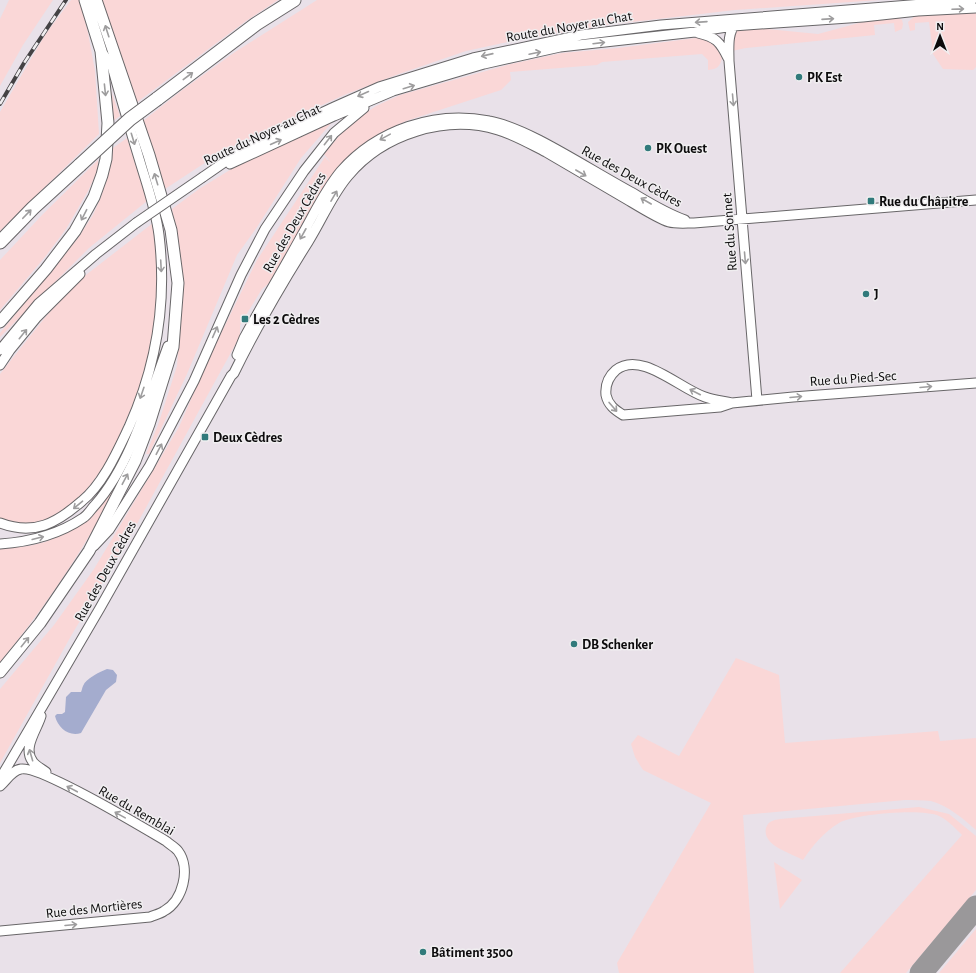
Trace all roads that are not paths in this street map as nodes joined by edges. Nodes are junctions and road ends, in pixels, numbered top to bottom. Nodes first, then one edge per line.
1 (85, 0) edge
2 (96, 0) edge
3 (294, 0) edge
4 (972, 0) edge
5 (976, 8) edge
6 (736, 22) junction
7 (695, 32) junction
8 (101, 51) junction
9 (729, 61) junction
10 (394, 92) junction
11 (203, 177) junction
12 (976, 200) edge
13 (742, 219) junction
14 (0, 242) edge
15 (96, 254) junction
16 (0, 322) edge
17 (175, 328) junction
18 (0, 350) edge
19 (0, 365) edge
20 (976, 382) edge
21 (757, 400) junction
22 (732, 403) junction
23 (0, 523) edge
24 (0, 544) edge
25 (89, 551) junction
26 (0, 672) edge
27 (45, 702) junction
28 (0, 779) edge
29 (58, 781) junction
30 (0, 786) edge
31 (184, 876) joint
32 (32, 929) junction
33 (0, 931) edge
34 (0, 937) edge

1 - 8 main road
17 -> 2 main road
14 -> 3 highway, bridge
4 - 6 street, Route du Noyer au Chat
6 -> 5 street, Route du Noyer au Chat
6 - 7 street, Route du Noyer au Chat
6 - 9 street, Rue du Sonnet
6 -> 11 street, Route du Noyer au Chat
7 - 9 street, Rue du Sonnet
10 -> 7 street, Route du Noyer au Chat
8 -> 16 main road
8 -> 23 street
9 -> 13 street, Rue du Sonnet
11 -> 10 street, Route du Noyer au Chat
25 -> 10 street
11 - 15 street, bridge
12 - 13 street, Rue des Deux Cèdres
13 -> 21 street, Rue du Sonnet
13 - 27 street, Rue des Deux Cèdres
15 - 18 street
19 -> 15 street
24 -> 17 street
25 -> 17 main road
21 -> 20 street, Rue du Pied-Sec
21 - 22 street, Rue du Pied-Sec
22 -> 22 street
26 -> 25 main road
27 - 28 street, Rue des Deux Cèdres
29 -> 27 street, Rue du Remblai
29 - 30 street, Rue du Remblai
31 -> 29 street, Rue du Remblai
32 -> 31 street, Rue des Mortières
32 - 33 street, Rue des Mortières
32 - 34 street, Rue des Mortières

